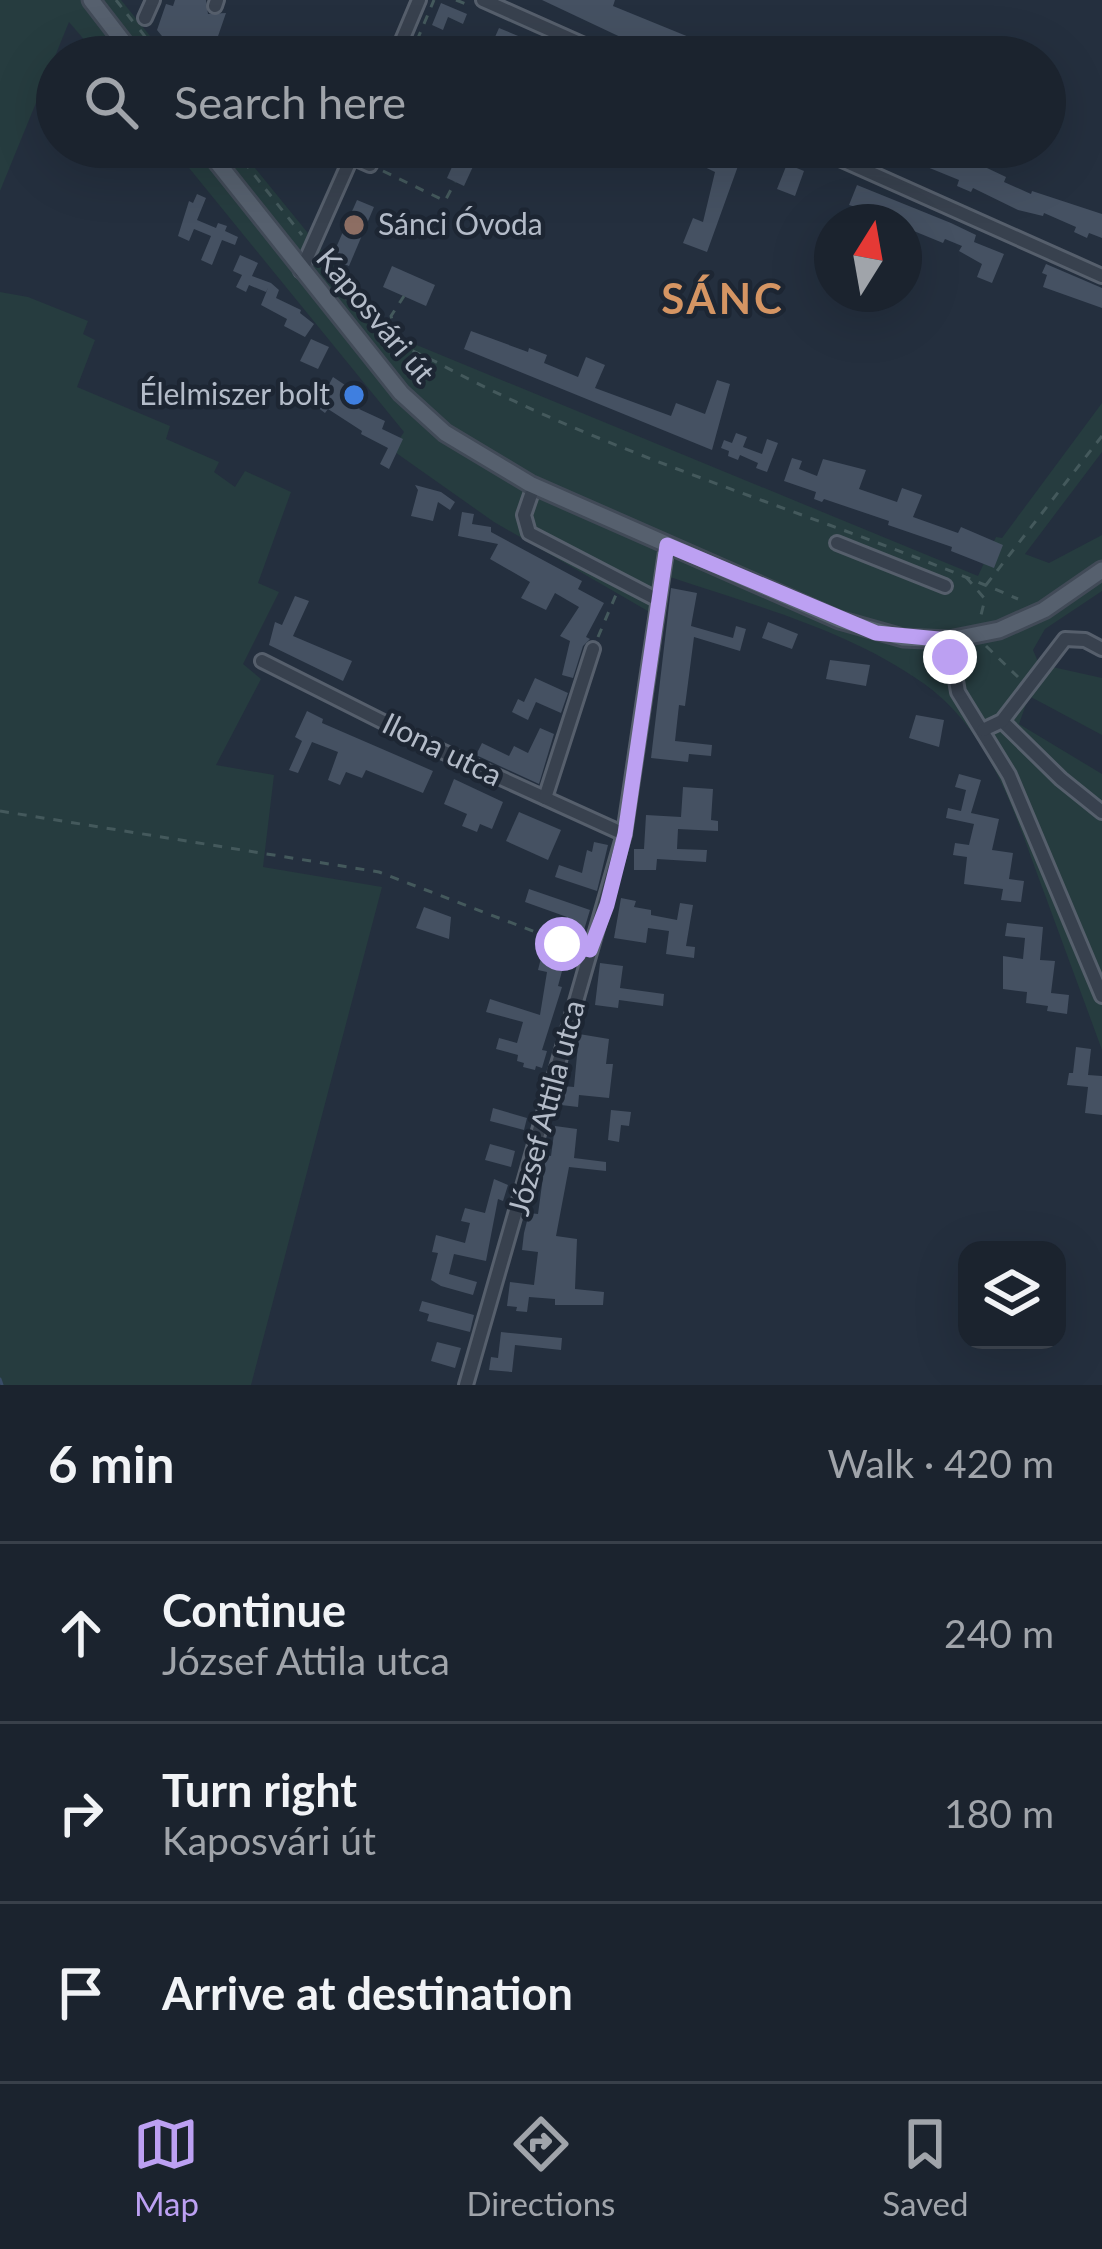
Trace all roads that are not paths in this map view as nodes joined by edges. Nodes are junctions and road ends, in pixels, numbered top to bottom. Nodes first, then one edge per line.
1 (91, 0) edge
2 (419, 0) edge
3 (483, 0) edge
4 (119, 36) edge
5 (403, 36) edge
6 (564, 36) edge
7 (221, 168) edge
8 (347, 168) edge
9 (860, 168) edge
10 (301, 271) junction
11 (1102, 276) edge
12 (534, 486) junction
13 (837, 543) dead end
14 (667, 545) junction
15 (1102, 570) edge
16 (945, 586) dead end
17 (658, 601) junction
18 (949, 640) junction
19 (1102, 649) edge
20 (593, 650) road end
21 (262, 661) dead end
22 (1002, 721) junction
23 (983, 730) junction
24 (544, 798) junction
25 (1102, 812) edge
26 (625, 834) junction
27 (1102, 996) edge
28 (466, 1385) edge

1 - 4 main road
2 - 5 street
3 - 6 street
7 - 10 main road, Kaposvári út
8 - 10 street
9 - 11 street
10 - 12 main road, Kaposvári út
12 - 14 main road, Kaposvári út
12 - 17 street
13 - 16 street
14 - 17 street, József Attila utca
14 - 18 main road, Kaposvári út
15 - 18 main road, Kaposvári út
17 - 26 street, József Attila utca
18 - 23 street
19 - 22 street
20 - 24 street
21 - 24 street, Ilona utca
22 - 23 street
22 - 25 street
23 - 27 street
24 - 26 street, Ilona utca
26 - 28 street, József Attila utca

